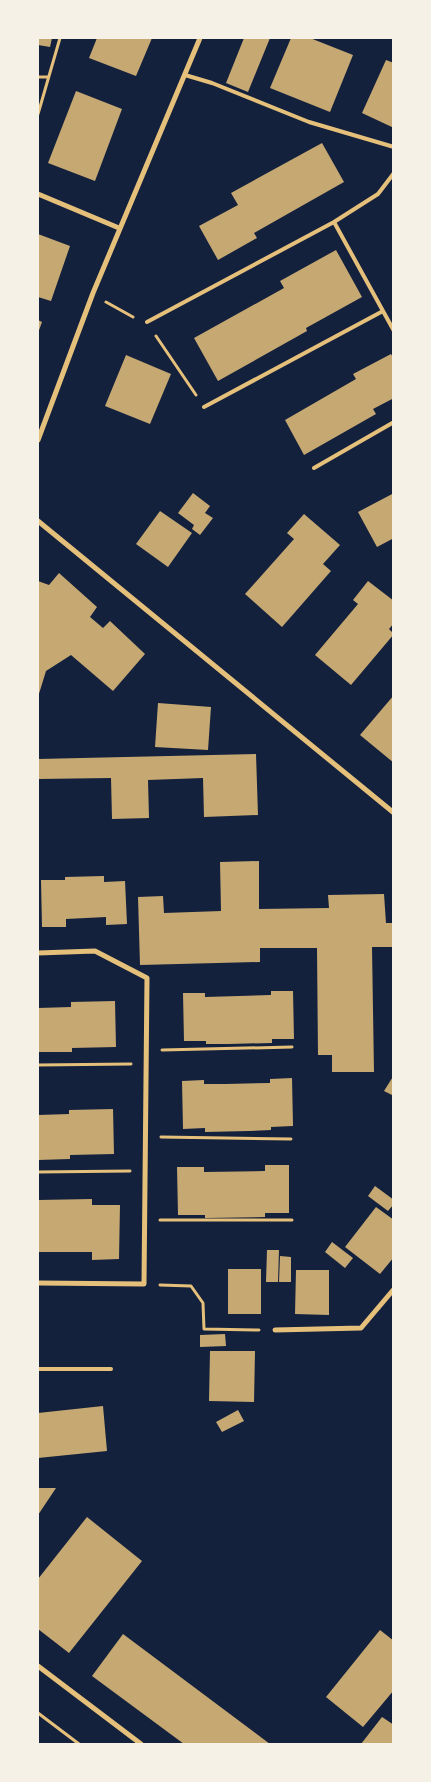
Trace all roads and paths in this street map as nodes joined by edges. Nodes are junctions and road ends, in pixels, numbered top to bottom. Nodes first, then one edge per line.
1 (60, 38) edge
2 (200, 38) edge
3 (185, 76) junction
4 (38, 77) edge
5 (48, 77) junction
6 (38, 114) edge
7 (394, 147) edge
8 (394, 173) edge
9 (38, 194) edge
10 (334, 222) junction
11 (119, 228) junction
12 (93, 293) junction
13 (383, 311) junction
14 (147, 322) junction
15 (394, 331) edge
16 (204, 407) joint
17 (394, 422) edge
18 (38, 440) edge
19 (314, 468) dead end
20 (38, 521) edge
21 (394, 813) edge
22 (38, 953) edge
23 (292, 1047) dead end
24 (146, 1050) junction
25 (146, 1064) junction
26 (38, 1065) edge
27 (145, 1136) junction
28 (291, 1139) dead end
29 (145, 1170) junction
30 (38, 1172) edge
31 (144, 1219) junction
32 (292, 1220) dead end
33 (38, 1282) edge
34 (144, 1284) junction
35 (394, 1289) edge
36 (275, 1330) joint
37 (38, 1369) edge
38 (111, 1369) dead end
39 (39, 1670) edge
40 (38, 1713) edge
41 (79, 1744) edge
42 (141, 1744) edge

1 - 5 path
2 - 3 street
3 - 7 lane
3 - 11 street
4 - 5 path
5 - 6 path
8 - 10 lane
9 - 11 street
10 - 13 lane
10 - 14 lane
11 - 12 street
12 - 14 path
12 - 18 street
13 - 15 lane
13 - 16 lane
14 - 16 path
17 - 19 lane
20 - 21 street
22 - 24 street
23 - 24 path
24 - 25 street
25 - 26 path
25 - 27 street
27 - 28 path
27 - 29 street
29 - 30 path
29 - 31 street
31 - 32 path
31 - 34 street
33 - 34 street
34 - 36 path
35 - 36 street
37 - 38 lane
39 - 42 street
40 - 41 path

